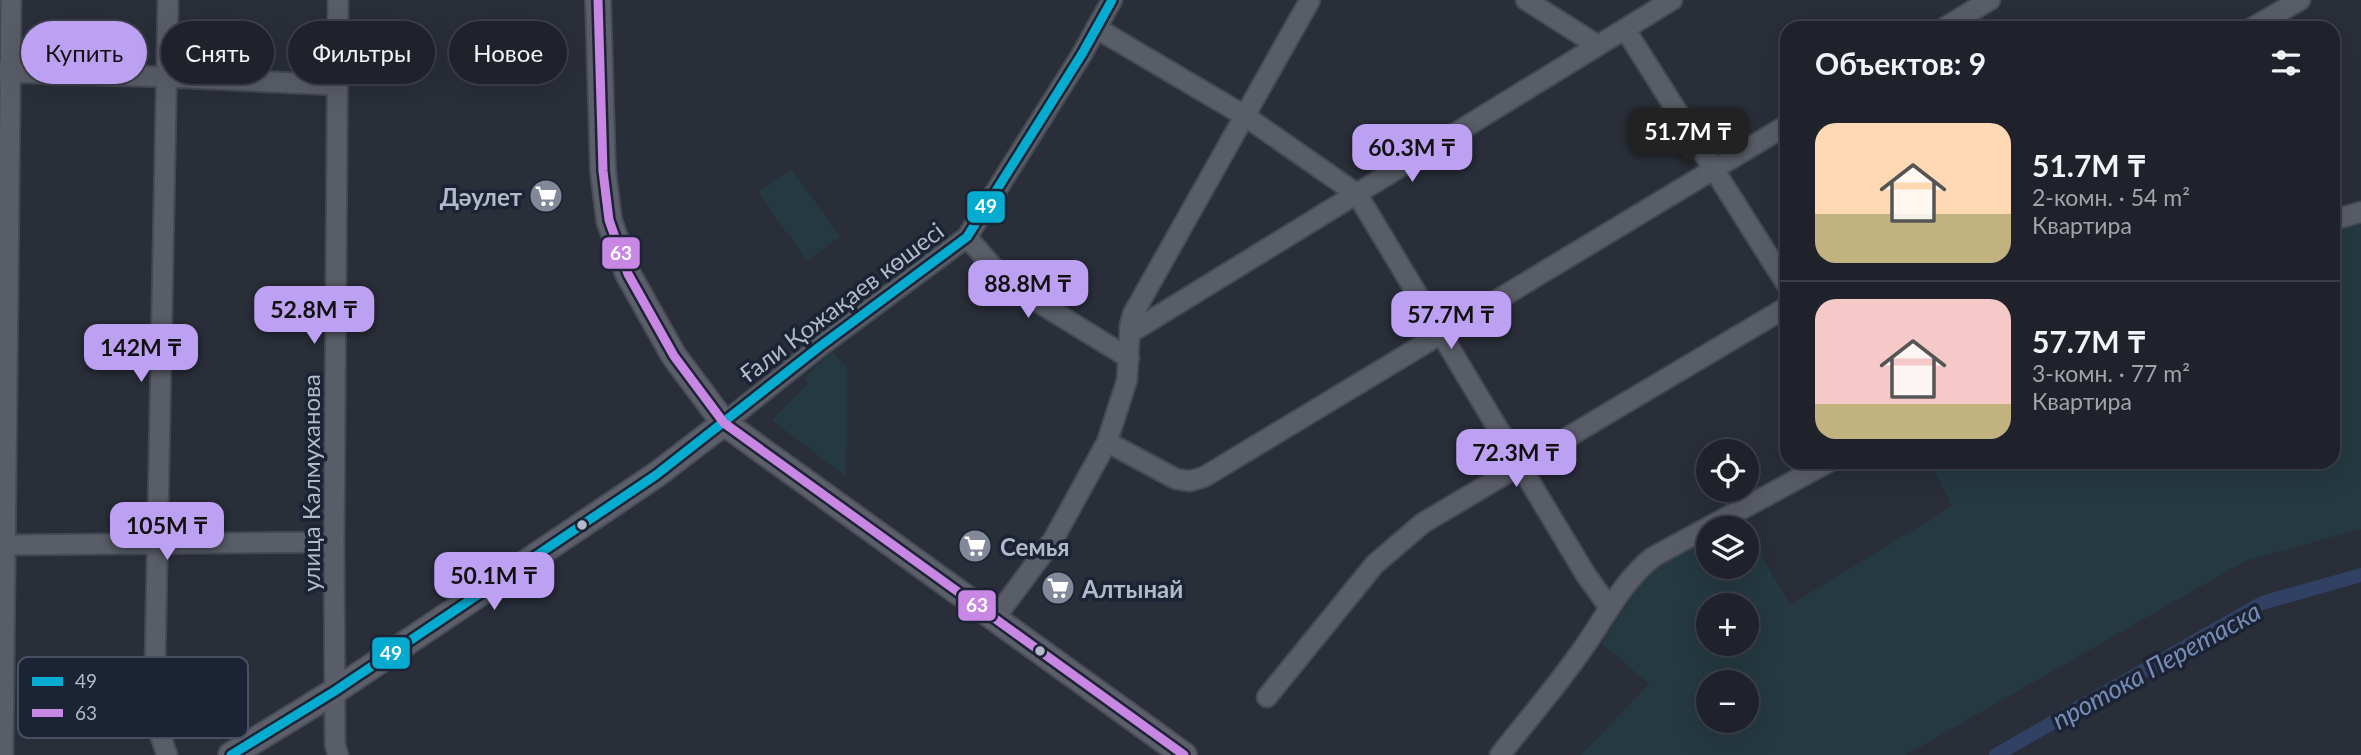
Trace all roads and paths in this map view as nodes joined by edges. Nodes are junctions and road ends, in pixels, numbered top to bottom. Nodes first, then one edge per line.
1 (10, 0) edge
2 (168, 0) edge
3 (338, 0) edge
4 (598, 0) edge
5 (1112, 0) edge
6 (1310, 0) edge
7 (1526, 0) edge
8 (1672, 0) edge
9 (1990, 0) edge
10 (2300, 0) edge
11 (168, 21) edge
12 (1956, 21) edge
13 (2264, 21) edge
14 (1096, 28) junction
15 (1625, 29) junction
16 (1597, 45) junction
17 (5, 72) edge
18 (161, 77) edge
19 (274, 83) edge
20 (167, 84) edge
21 (336, 86) junction
22 (1245, 116) junction
23 (1780, 129) edge
24 (1713, 170) junction
25 (1357, 194) junction
26 (2361, 212) edge
27 (2340, 218) edge
28 (967, 237) junction
29 (1780, 274) edge
30 (1780, 311) edge
31 (1130, 333) junction
32 (1441, 334) junction
33 (1129, 358) junction
34 (724, 423) junction
35 (1107, 442) junction
36 (1520, 463) junction
37 (1816, 469) edge
38 (158, 542) junction
39 (334, 542) junction
40 (2, 545) edge
41 (1609, 607) junction
42 (995, 618) junction
43 (155, 657) edge
44 (335, 691) junction
45 (1267, 697) dead end
46 (161, 738) edge
47 (3, 755) edge
48 (167, 755) edge
49 (231, 755) edge
50 (338, 755) edge
51 (1184, 755) edge
52 (1500, 755) edge

1 - 17 street
2 - 11 street
3 - 21 street, улица Калмуханова
4 - 34 main road
5 - 14 street, Ғали Қожақаев көшесі
6 - 22 street
7 - 16 street
8 - 15 street
9 - 12 street
10 - 13 street
14 - 22 street
14 - 28 street, Ғали Қожақаев көшесі
15 - 16 street
15 - 24 street
16 - 25 street
17 - 18 street
17 - 40 street
19 - 21 street
20 - 38 street
21 - 39 street, улица Калмуханова
22 - 25 street
22 - 31 street
23 - 24 street
24 - 29 street
24 - 32 street
25 - 31 street
25 - 32 street
26 - 27 street
28 - 33 street
28 - 34 street, Ғали Қожақаев көшесі
30 - 36 street
31 - 33 street
32 - 35 street
32 - 36 street
33 - 35 street
34 - 42 main road
34 - 44 main road
35 - 42 street
36 - 41 street
36 - 45 street
37 - 41 street
38 - 39 street
38 - 40 street
38 - 43 street
39 - 44 street, улица Калмуханова
40 - 47 street
41 - 52 street
42 - 51 main road
44 - 49 main road
44 - 50 street, улица Калмуханова
46 - 48 street

